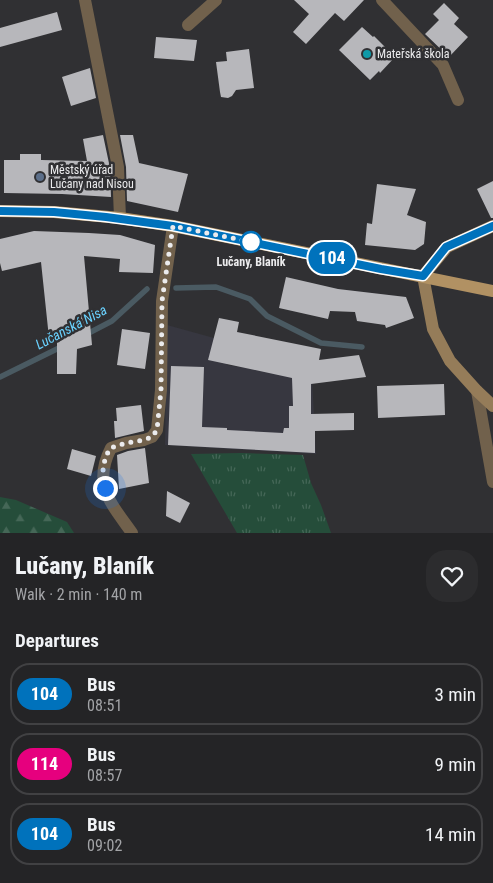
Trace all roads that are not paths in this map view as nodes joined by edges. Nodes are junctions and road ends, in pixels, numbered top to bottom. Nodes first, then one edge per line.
1 (85, 0) edge
2 (216, 0) edge
3 (382, 0) edge
4 (188, 25) dead end
5 (458, 100) dead end
6 (0, 211) edge
7 (120, 218) junction
8 (173, 226) junction
9 (493, 226) edge
10 (423, 276) junction
11 (493, 291) edge
12 (477, 391) junction
13 (493, 406) edge
14 (493, 482) edge
15 (132, 533) edge

1 - 7 street
2 - 4 street
3 - 5 street
6 - 7 main road
7 - 8 main road
8 - 10 main road
8 - 15 street
9 - 10 street
10 - 11 main road
10 - 12 street
12 - 13 street
12 - 14 street

